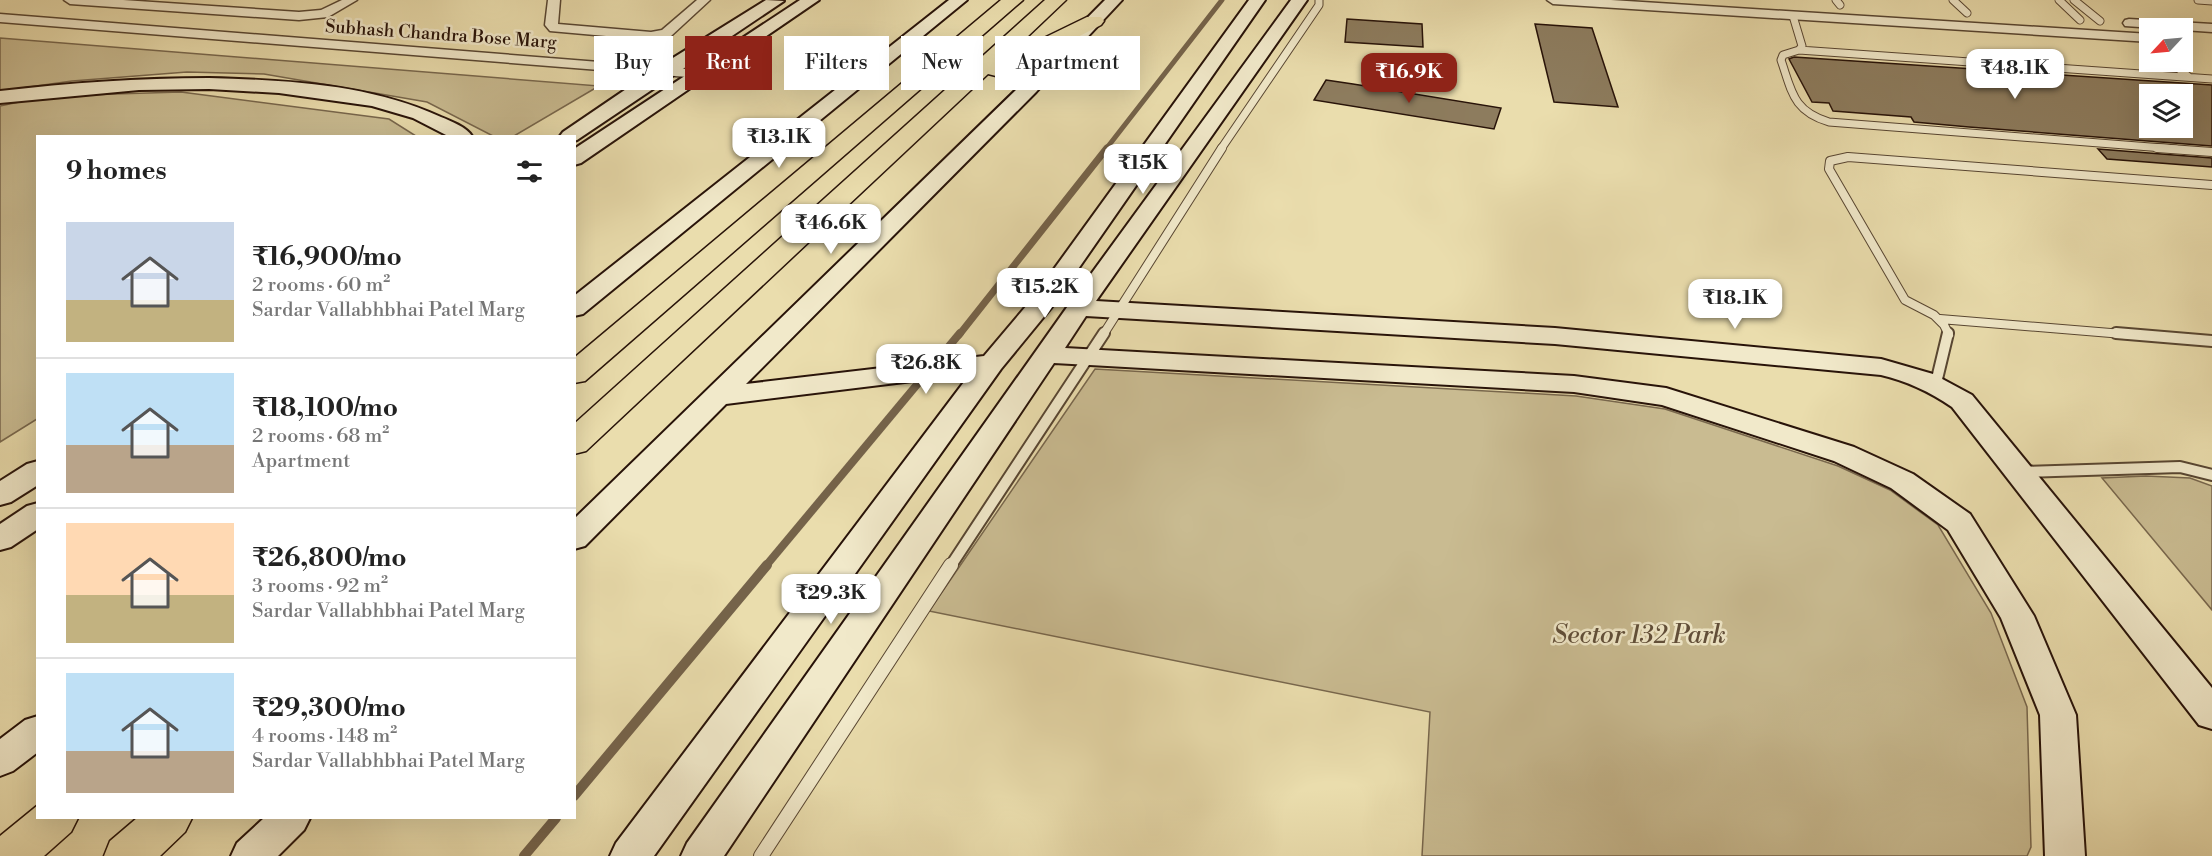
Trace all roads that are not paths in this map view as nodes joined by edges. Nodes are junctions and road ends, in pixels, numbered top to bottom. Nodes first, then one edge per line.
1 (70, 0) edge
2 (251, 0) edge
3 (351, 0) edge
4 (554, 0) edge
5 (704, 0) edge
6 (777, 0) edge
7 (811, 0) edge
8 (959, 0) edge
9 (1013, 0) edge
10 (1056, 0) edge
11 (1114, 0) edge
12 (1257, 0) edge
13 (1299, 0) edge
14 (1319, 0) edge
15 (1553, 0) edge
16 (1953, 0) edge
17 (2060, 0) edge
18 (2074, 0) edge
19 (2198, 0) edge
20 (2212, 1) edge
21 (1818, 3) dead end
22 (1843, 3) edge
23 (127, 4) junction
24 (1946, 11) dead end
25 (230, 12) junction
26 (1972, 13) joint
27 (1793, 16) junction
28 (0, 18) edge
29 (2057, 18) dead end
30 (2080, 20) junction
31 (1094, 21) junction
32 (2100, 21) junction
33 (86, 25) junction
34 (2212, 28) edge
35 (757, 36) edge
36 (2139, 39) edge
37 (2193, 41) edge
38 (2202, 41) dead end
39 (1799, 50) junction
40 (594, 64) edge
41 (673, 66) edge
42 (983, 66) edge
43 (2182, 72) edge
44 (983, 76) edge
45 (2189, 78) junction
46 (2212, 79) edge
47 (685, 84) edge
48 (638, 90) edge
49 (957, 90) edge
50 (0, 97) edge
51 (1209, 126) junction
52 (1234, 129) junction
53 (460, 135) edge
54 (571, 135) edge
55 (2212, 152) edge
56 (576, 158) edge
57 (2212, 184) edge
58 (576, 307) edge
59 (1079, 308) junction
60 (1118, 310) junction
61 (1940, 319) junction
62 (2212, 340) edge
63 (1048, 355) junction
64 (1089, 357) junction
65 (992, 363) junction
66 (576, 372) edge
67 (1936, 383) junction
68 (718, 396) junction
69 (576, 441) edge
70 (36, 472) edge
71 (2018, 472) junction
72 (2212, 475) edge
73 (0, 495) edge
74 (36, 515) edge
75 (576, 536) edge
76 (0, 539) edge
77 (2212, 714) edge
78 (36, 733) edge
79 (0, 760) edge
80 (54, 819) edge
81 (168, 819) edge
82 (289, 819) edge
83 (10, 856) edge
84 (127, 856) edge
85 (251, 856) edge
86 (630, 856) edge
87 (700, 856) edge
88 (761, 856) edge
89 (2065, 856) edge

1 - 23 street
2 - 25 street
3 - 25 street
4 - 5 street
6 - 41 street
7 - 35 street
8 - 58 street
9 - 66 highway
10 - 42 highway
11 - 31 street
12 - 65 street
13 - 51 street
14 - 52 lane
15 - 27 street
16 - 26 lane
17 - 30 lane
18 - 32 lane
19 - 20 lane
21 - 22 street
23 - 25 street
23 - 33 street
24 - 26 street
27 - 36 street
27 - 39 lane
28 - 33 street, Subhash Chandra Bose Marg
29 - 30 street
30 - 32 street
31 - 44 highway
31 - 68 street
32 - 34 street
33 - 40 street, Subhash Chandra Bose Marg
37 - 38 street
39 - 45 lane
39 - 55 lane
43 - 45 lane
45 - 46 lane
47 - 56 street
48 - 54 street
49 - 69 highway
50 - 53 street
51 - 52 street
51 - 59 street
52 - 60 lane
57 - 61 lane
59 - 60 street
59 - 63 street
60 - 64 lane
60 - 67 street
61 - 62 lane
61 - 67 lane
63 - 64 street
63 - 87 street
64 - 88 lane
64 - 89 street
65 - 68 street
65 - 86 street
67 - 71 street
68 - 75 street
70 - 73 street
71 - 72 lane
71 - 77 street
74 - 76 street
78 - 79 street
80 - 83 highway
81 - 84 highway
82 - 85 street

